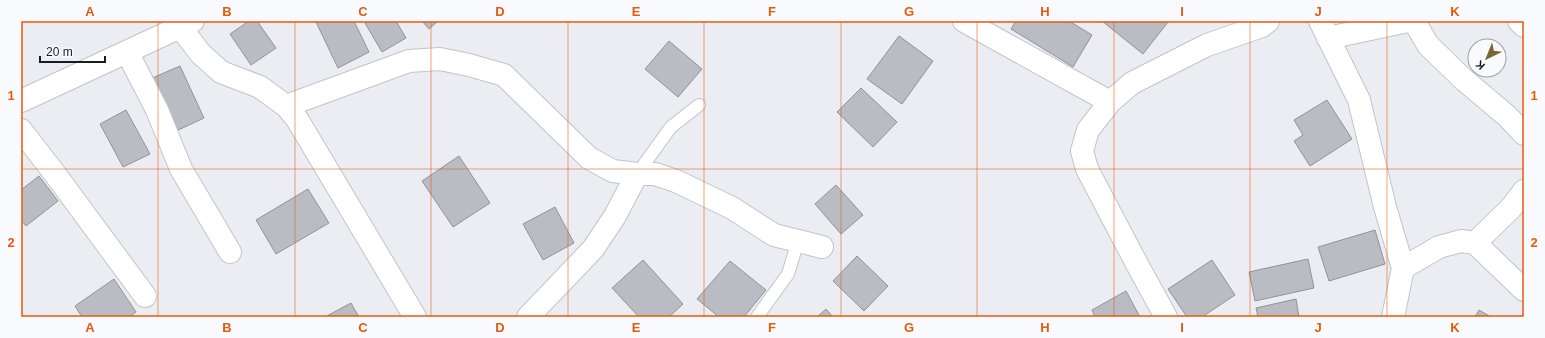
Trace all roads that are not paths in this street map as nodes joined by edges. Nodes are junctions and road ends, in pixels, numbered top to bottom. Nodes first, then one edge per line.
1 (964, 21) edge
2 (1268, 21) edge
3 (1408, 21) edge
4 (1414, 21) edge
5 (1519, 21) edge
6 (187, 24) edge
7 (1524, 26) edge
8 (1324, 30) edge
9 (127, 52) junction
10 (21, 101) edge
11 (1110, 102) junction
12 (699, 105) dead end
13 (286, 106) junction
14 (21, 130) edge
15 (1524, 134) edge
16 (637, 174) junction
17 (1524, 191) edge
18 (798, 241) junction
19 (1475, 242) junction
20 (822, 247) dead end
21 (230, 252) dead end
22 (1402, 268) junction
23 (1524, 290) edge
24 (145, 296) dead end
25 (415, 317) edge
26 (528, 317) edge
27 (757, 317) edge
28 (1166, 317) edge
29 (1393, 317) edge

1 - 11 street
2 - 11 street
3 - 8 street
4 - 15 street
5 - 7 street
6 - 9 street
6 - 13 street
8 - 22 street
9 - 10 street
9 - 21 street
11 - 28 street
12 - 16 lane
13 - 16 street
13 - 25 street
14 - 24 street
16 - 18 street
16 - 26 street
17 - 19 street
18 - 20 street
18 - 27 lane
19 - 22 street
19 - 23 street
22 - 29 street

